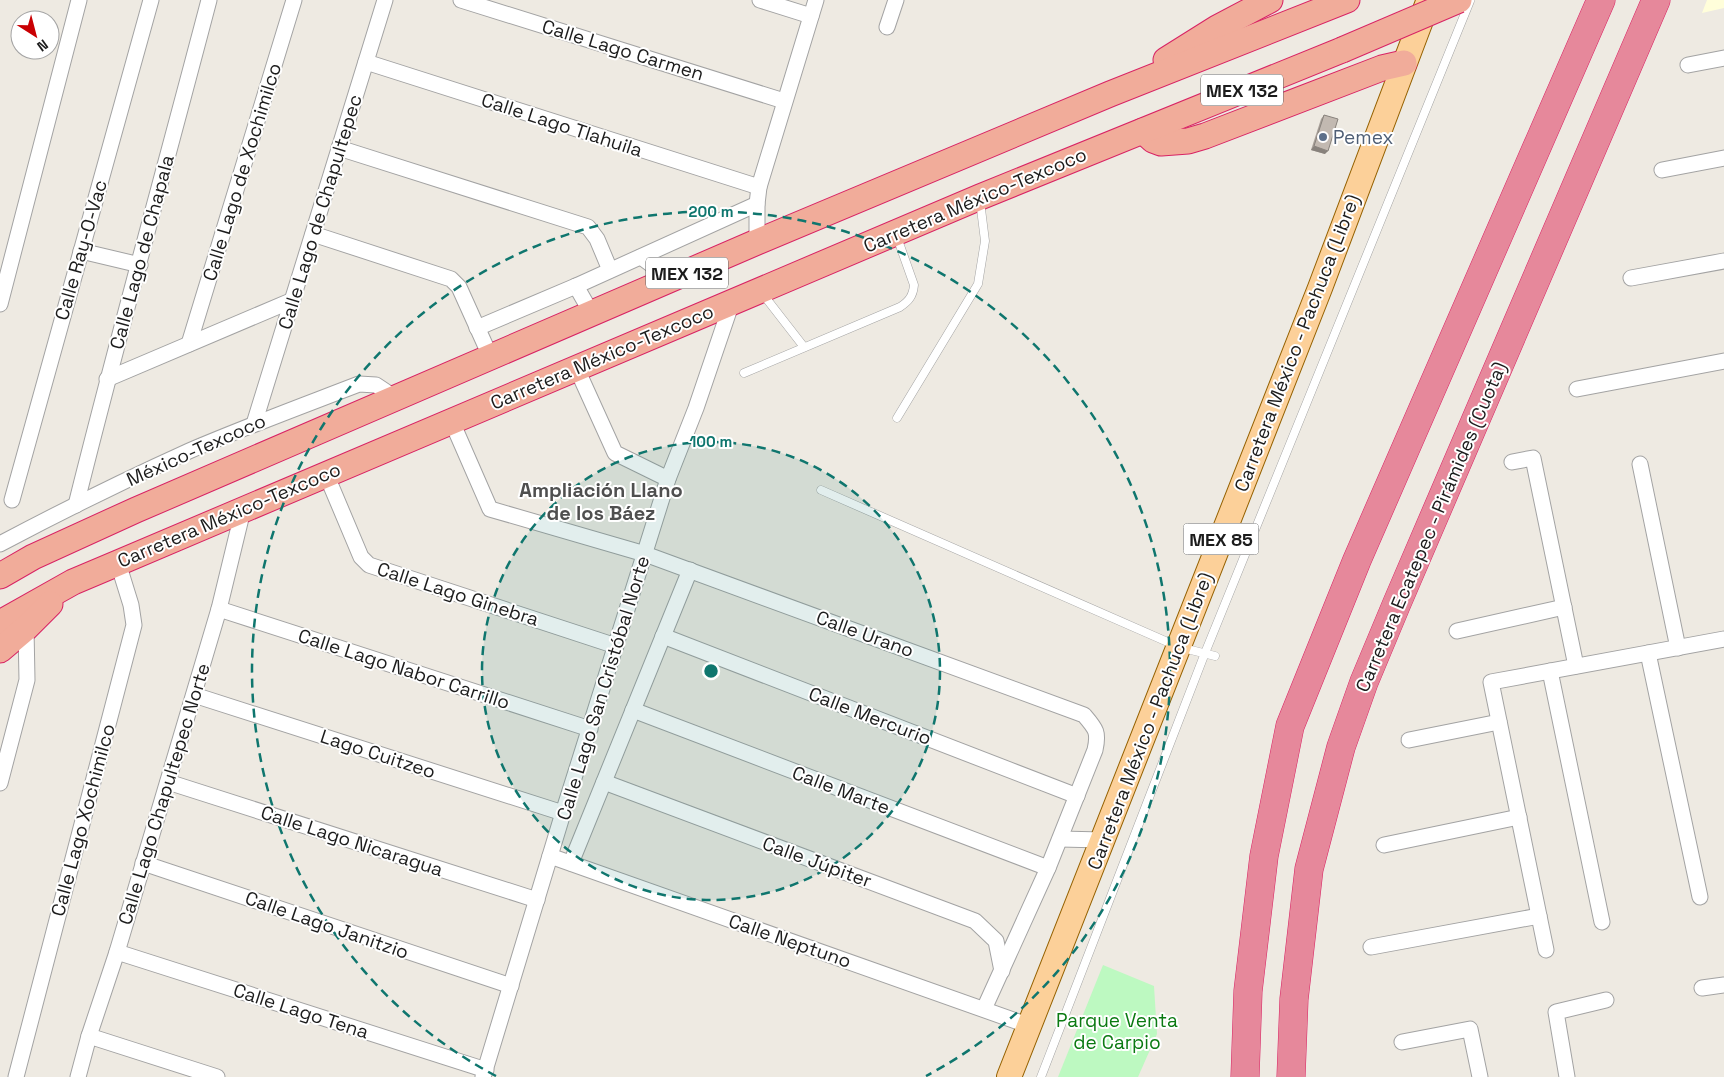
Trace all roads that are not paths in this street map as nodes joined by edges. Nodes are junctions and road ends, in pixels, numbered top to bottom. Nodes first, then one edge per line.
1 (79, 0) edge
2 (151, 0) edge
3 (209, 0) edge
4 (294, 0) edge
5 (385, 0) edge
6 (462, 0) edge
7 (760, 0) edge
8 (816, 0) edge
9 (896, 0) edge
10 (1270, 0) edge
11 (1347, 0) edge
12 (1429, 0) edge
13 (1459, 0) edge
14 (1470, 0) edge
15 (1601, 0) edge
16 (1656, 0) edge
17 (811, 16) junction
18 (887, 27) dead end
19 (1724, 58) edge
20 (366, 62) junction
21 (1404, 63) junction
22 (1688, 65) dead end
23 (1130, 86) junction
24 (784, 101) junction
25 (1143, 130) junction
26 (339, 148) junction
27 (1724, 158) edge
28 (1662, 170) dead end
29 (758, 187) junction
30 (980, 197) junction
31 (757, 204) junction
32 (895, 233) junction
33 (313, 234) junction
34 (757, 242) junction
35 (81, 251) junction
36 (641, 257) junction
37 (1724, 261) edge
38 (140, 265) junction
39 (610, 270) junction
40 (1631, 278) dead end
41 (672, 280) junction
42 (576, 286) junction
43 (760, 290) junction
44 (293, 300) junction
45 (732, 302) junction
46 (0, 304) edge
47 (592, 314) junction
48 (477, 328) junction
49 (189, 344) junction
50 (804, 347) junction
51 (491, 358) junction
52 (1724, 361) edge
53 (576, 367) junction
54 (744, 373) dead end
55 (107, 380) junction
56 (1577, 389) dead end
57 (397, 398) junction
58 (897, 418) dead end
59 (452, 422) junction
60 (254, 424) junction
61 (1512, 462) dead end
62 (1640, 464) dead end
63 (326, 474) junction
64 (668, 479) junction
65 (821, 490) dead end
66 (12, 500) dead end
67 (76, 504) junction
68 (243, 510) junction
69 (0, 544) edge
70 (645, 554) junction
71 (33, 557) junction
72 (118, 562) junction
73 (0, 568) edge
74 (690, 570) junction
75 (0, 576) edge
76 (72, 582) junction
77 (1564, 607) junction
78 (219, 609) junction
79 (0, 623) edge
80 (26, 628) junction
81 (1457, 631) dead end
82 (663, 636) junction
83 (1724, 640) edge
84 (616, 646) junction
85 (1179, 646) junction
86 (1678, 648) junction
87 (0, 650) edge
88 (1205, 653) junction
89 (1648, 653) junction
90 (1215, 656) dead end
91 (1576, 666) junction
92 (1550, 671) junction
93 (194, 694) junction
94 (633, 710) junction
95 (1499, 722) junction
96 (590, 729) junction
97 (1409, 740) dead end
98 (168, 782) junction
99 (604, 782) junction
100 (0, 783) edge
101 (1077, 796) junction
102 (563, 813) junction
103 (1519, 817) junction
104 (1060, 839) junction
105 (1103, 840) junction
106 (1384, 845) dead end
107 (550, 856) junction
108 (143, 863) junction
109 (571, 863) junction
110 (1048, 868) junction
111 (1700, 897) dead end
112 (537, 900) junction
113 (1540, 916) junction
114 (1602, 922) dead end
115 (1371, 947) dead end
116 (1546, 950) dead end
117 (116, 952) junction
118 (1002, 971) junction
119 (1724, 985) edge
120 (511, 986) junction
121 (1702, 988) dead end
122 (1606, 1000) dead end
123 (984, 1009) junction
124 (1030, 1026) junction
125 (89, 1036) junction
126 (1402, 1042) dead end
127 (484, 1073) edge
128 (16, 1077) edge
129 (78, 1077) edge
130 (217, 1077) edge
131 (1009, 1077) edge
132 (1041, 1077) edge
133 (1245, 1077) edge
134 (1291, 1077) edge
135 (1480, 1077) edge
136 (1567, 1077) edge

1 - 46 street
2 - 35 street, Calle Ray-O-Vac
3 - 38 street, Calle Lago de Chapala
4 - 49 street, Calle Lago de Xochimilco
5 - 20 street, Calle Lago de Chapultepec
6 - 24 street, Calle Lago Carmen
7 - 17 street
8 - 17 street
9 - 18 street
10 - 23 highway
11 - 23 highway, MEX 132
12 - 21 main road, Carretera México - Pachuca (Libre) / MEX 85
13 - 25 highway, Carretera México-Texcoco / MEX 132, bridge
14 - 88 lane
15 - 133 highway
16 - 134 highway, Carretera Ecatepec - Pirámides (Cuota)
17 - 24 street
19 - 22 street
20 - 26 street, Calle Lago de Chapultepec
20 - 29 street, Calle Lago Tlahuila
21 - 25 highway
21 - 85 main road, Carretera México - Pachuca (Libre) / MEX 85
23 - 34 highway, MEX 132
24 - 29 street
25 - 30 highway, Carretera México-Texcoco / MEX 132
26 - 33 street, Calle Lago de Chapultepec
26 - 39 street
27 - 28 street
29 - 31 street
30 - 32 highway, Carretera México-Texcoco / MEX 132
30 - 58 lane
31 - 34 street
31 - 36 street
32 - 43 highway, Carretera México-Texcoco / MEX 132
32 - 50 lane
33 - 44 street, Calle Lago de Chapultepec
33 - 48 street
34 - 41 highway, MEX 132
35 - 38 street
35 - 66 street, Calle Ray-O-Vac
36 - 39 street
36 - 41 street
37 - 40 street
38 - 55 street, Calle Lago de Chapala
39 - 42 street
41 - 47 highway, MEX 132
42 - 47 street
42 - 48 street
43 - 45 highway, Carretera México-Texcoco / MEX 132
43 - 50 lane
44 - 49 street
44 - 60 street, Calle Lago de Chapultepec
45 - 53 highway, Carretera México-Texcoco / MEX 132
45 - 64 street, Calle Lago San Cristóbal Norte
47 - 51 highway, MEX 132
48 - 51 street
49 - 55 street
50 - 54 lane
51 - 57 highway, MEX 132
52 - 56 street
53 - 59 highway, Carretera México-Texcoco / MEX 132
53 - 64 street
55 - 67 street, Calle Lago de Chapala
57 - 60 street, México-Texcoco
57 - 71 highway, MEX 132
59 - 63 highway, Carretera México-Texcoco / MEX 132
59 - 70 street, Calle Urano
60 - 67 street, México-Texcoco
61 - 77 street
62 - 86 street
63 - 68 highway, Carretera México-Texcoco / MEX 132
63 - 84 street, Calle Lago Ginebra
64 - 70 street, Calle Lago San Cristóbal Norte
65 - 85 lane
67 - 69 street, México-Texcoco
68 - 72 highway, Carretera México-Texcoco / MEX 132
68 - 78 street, Calle Lago Chapultepec Norte
70 - 74 street, Calle Urano
70 - 84 street, Calle Lago San Cristóbal Norte
71 - 73 highway
71 - 75 highway, MEX 132
72 - 76 highway, Carretera México-Texcoco / MEX 132
72 - 128 street, Calle Lago Xochimilco
74 - 82 street, Calle Lago San Cristóbal Norte
74 - 101 street, Calle Urano
76 - 79 highway, Carretera México-Texcoco / MEX 132
76 - 80 highway
77 - 81 street
77 - 91 street
78 - 93 street, Calle Lago Chapultepec Norte
78 - 96 street, Calle Lago Nabor Carrillo
80 - 87 highway
80 - 100 street
82 - 94 street, Calle Lago San Cristóbal Norte
82 - 101 street, Calle Mercurio
83 - 86 street
84 - 96 street, Calle Lago San Cristóbal Norte
85 - 88 lane
85 - 105 main road, Carretera México - Pachuca (Libre) / MEX 85
86 - 89 street
88 - 90 lane
88 - 132 lane
89 - 91 street
89 - 111 street
91 - 92 street
92 - 95 street
92 - 114 street
93 - 98 street, Calle Lago Chapultepec Norte
93 - 102 street, Lago Cuitzeo
94 - 99 street, Calle Lago San Cristóbal Norte
94 - 110 street, Calle Marte
95 - 97 street
95 - 103 street
96 - 102 street, Calle Lago San Cristóbal Norte
98 - 108 street, Calle Lago Chapultepec Norte
98 - 112 street, Calle Lago Nicaragua
99 - 109 street, Calle Lago San Cristóbal Norte
99 - 118 street, Calle Júpiter
101 - 104 street
102 - 107 street, Calle Lago San Cristóbal Norte
103 - 106 street
103 - 113 street
104 - 105 street
104 - 110 street
105 - 124 main road, Carretera México - Pachuca (Libre) / MEX 85
107 - 109 street, Calle Neptuno
107 - 112 street, Calle Lago San Cristóbal Norte
108 - 117 street, Calle Lago Chapultepec Norte
108 - 120 street, Calle Lago Janitzio
109 - 123 street, Calle Neptuno
110 - 118 street
112 - 120 street, Calle Lago San Cristóbal Norte
113 - 115 street
113 - 116 street
117 - 125 street, Calle Lago Chapultepec Norte
117 - 127 street, Calle Lago Tena
118 - 123 street
119 - 121 street
120 - 127 street, Calle Lago San Cristóbal Norte
122 - 136 street
123 - 124 street, Calle Neptuno
124 - 131 main road, Carretera México - Pachuca (Libre) / MEX 85
125 - 129 street, Calle Lago Chapultepec Norte
125 - 130 street
126 - 135 street

